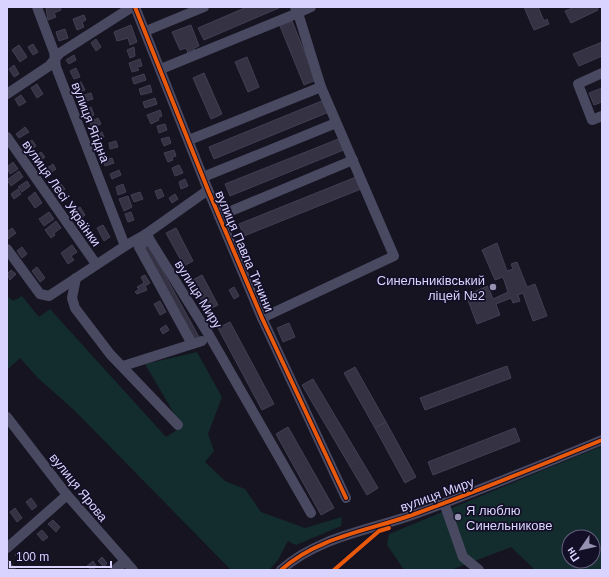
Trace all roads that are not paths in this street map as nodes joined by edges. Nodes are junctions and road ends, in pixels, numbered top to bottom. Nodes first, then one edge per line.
1 (37, 7) edge
2 (132, 7) edge
3 (135, 7) edge
4 (204, 7) edge
5 (311, 7) edge
6 (297, 10) edge
7 (146, 31) junction
8 (55, 60) junction
9 (161, 69) junction
10 (602, 73) edge
11 (321, 87) junction
12 (7, 94) edge
13 (602, 116) edge
14 (336, 122) junction
15 (7, 137) edge
16 (189, 140) junction
17 (353, 160) junction
18 (203, 177) junction
19 (208, 190) junction
20 (219, 216) junction
21 (148, 236) junction
22 (125, 246) junction
23 (7, 249) edge
24 (96, 264) junction
25 (76, 278) junction
26 (262, 318) junction
27 (202, 341) dead end
28 (192, 344) junction
29 (123, 366) junction
30 (7, 417) edge
31 (178, 425) dead end
32 (11, 430) edge
33 (602, 440) edge
34 (67, 495) junction
35 (346, 498) dead end
36 (444, 503) junction
37 (311, 513) dead end
38 (7, 548) edge
39 (125, 561) junction
40 (115, 570) edge
41 (133, 570) edge
42 (281, 570) edge
43 (479, 570) edge

1 - 8 street, вулиця Ягідна
2 - 8 street
3 - 7 street, вулиця Павла Тичини
4 - 7 street
5 - 6 street
6 - 9 street
6 - 11 street
7 - 9 street, вулиця Павла Тичини
8 - 12 street
8 - 22 street, вулиця Ягідна
9 - 16 street, вулиця Павла Тичини
10 - 13 street
11 - 14 street
11 - 16 street
14 - 17 street
14 - 18 street
15 - 24 street, вулиця Лесі Українки
16 - 18 street, вулиця Павла Тичини
17 - 20 street
17 - 26 street
18 - 19 street, вулиця Павла Тичини
19 - 20 street, вулиця Павла Тичини
19 - 21 street
20 - 26 street, вулиця Павла Тичини
21 - 22 street
21 - 28 street
21 - 37 street, вулиця Миру
22 - 24 street
23 - 25 street
24 - 25 street
25 - 29 street
26 - 35 street, вулиця Павла Тичини
27 - 28 street
28 - 29 street
29 - 31 street
30 - 32 street, вулиця Ярова
32 - 34 street, вулиця Ярова
33 - 36 street, вулиця Миру
34 - 38 street
34 - 39 street, вулиця Ярова
36 - 42 street, вулиця Миру
36 - 43 street
39 - 40 street
39 - 41 street, вулиця Ярова

